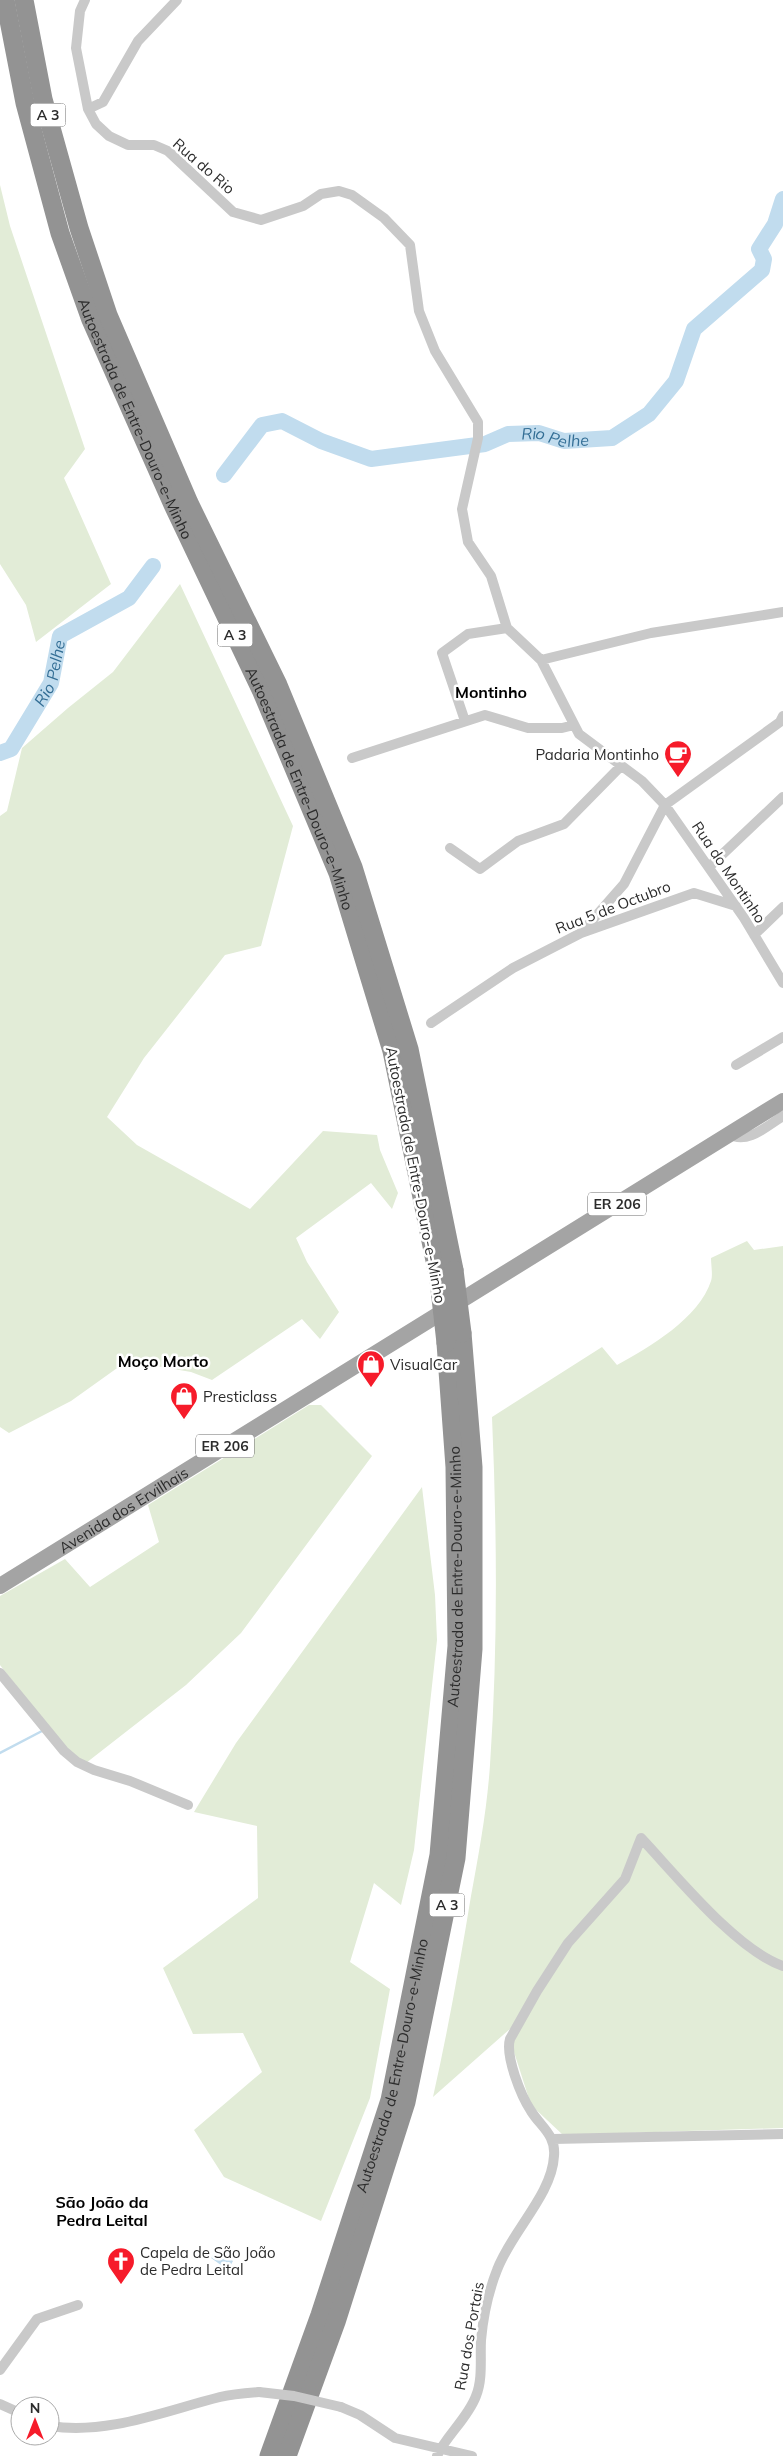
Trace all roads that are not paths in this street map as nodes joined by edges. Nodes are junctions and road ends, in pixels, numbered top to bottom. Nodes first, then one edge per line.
1 (5, 0) edge
2 (24, 0) edge
3 (85, 0) edge
4 (177, 0) edge
5 (88, 109) junction
6 (783, 612) edge
7 (507, 628) junction
8 (540, 660) junction
9 (783, 716) edge
10 (465, 721) junction
11 (574, 725) junction
12 (352, 758) dead end
13 (621, 766) junction
14 (783, 797) edge
15 (665, 805) junction
16 (450, 848) dead end
17 (710, 867) junction
18 (736, 906) junction
19 (783, 907) edge
20 (580, 933) junction
21 (754, 935) junction
22 (783, 983) edge
23 (431, 1023) dead end
24 (783, 1038) edge
25 (736, 1065) dead end
26 (783, 1101) edge
27 (782, 1118) edge
28 (729, 1134) junction
29 (447, 1275) junction
30 (454, 1338) junction
31 (0, 1586) edge
32 (0, 1673) edge
33 (188, 1805) dead end
34 (783, 1966) edge
35 (783, 2134) edge
36 (553, 2138) junction
37 (78, 2305) dead end
38 (0, 2370) edge
39 (60, 2427) edge
40 (438, 2452) edge
41 (269, 2456) edge
42 (287, 2456) edge
43 (472, 2456) edge

1 - 29 highway, Autoestrada de Entre-Douro-e-Minho / A 3
2 - 29 highway, Autoestrada de Entre-Douro-e-Minho / A 3
3 - 5 street
4 - 5 street
5 - 7 street, Rua do Rio
6 - 8 street
7 - 8 street, Rua do Montinho
7 - 10 street
8 - 11 street, Rua do Montinho
9 - 15 street
10 - 11 street
10 - 12 street
11 - 13 street, Rua do Montinho
13 - 15 street, Rua do Montinho
13 - 16 street
14 - 17 street
15 - 17 street, Rua do Montinho
15 - 20 street
17 - 18 street, Rua do Montinho
18 - 20 street, Rua 5 de Octubro
18 - 21 street, Rua do Montinho
19 - 21 street
20 - 23 street, Rua 5 de Octubro
21 - 22 street, Rua do Montinho
24 - 25 street
26 - 28 main road, ER 206
27 - 28 street
28 - 31 main road, Avenida dos Ervilhais / ER 206
29 - 30 highway, Autoestrada de Entre-Douro-e-Minho / A 3, bridge
30 - 41 highway, Autoestrada de Entre-Douro-e-Minho / A 3
30 - 42 highway, Autoestrada de Entre-Douro-e-Minho / A 3
32 - 33 street
34 - 36 street
35 - 36 street
36 - 40 street, Rua dos Portais
37 - 38 street
39 - 40 street, bridge
40 - 43 street

